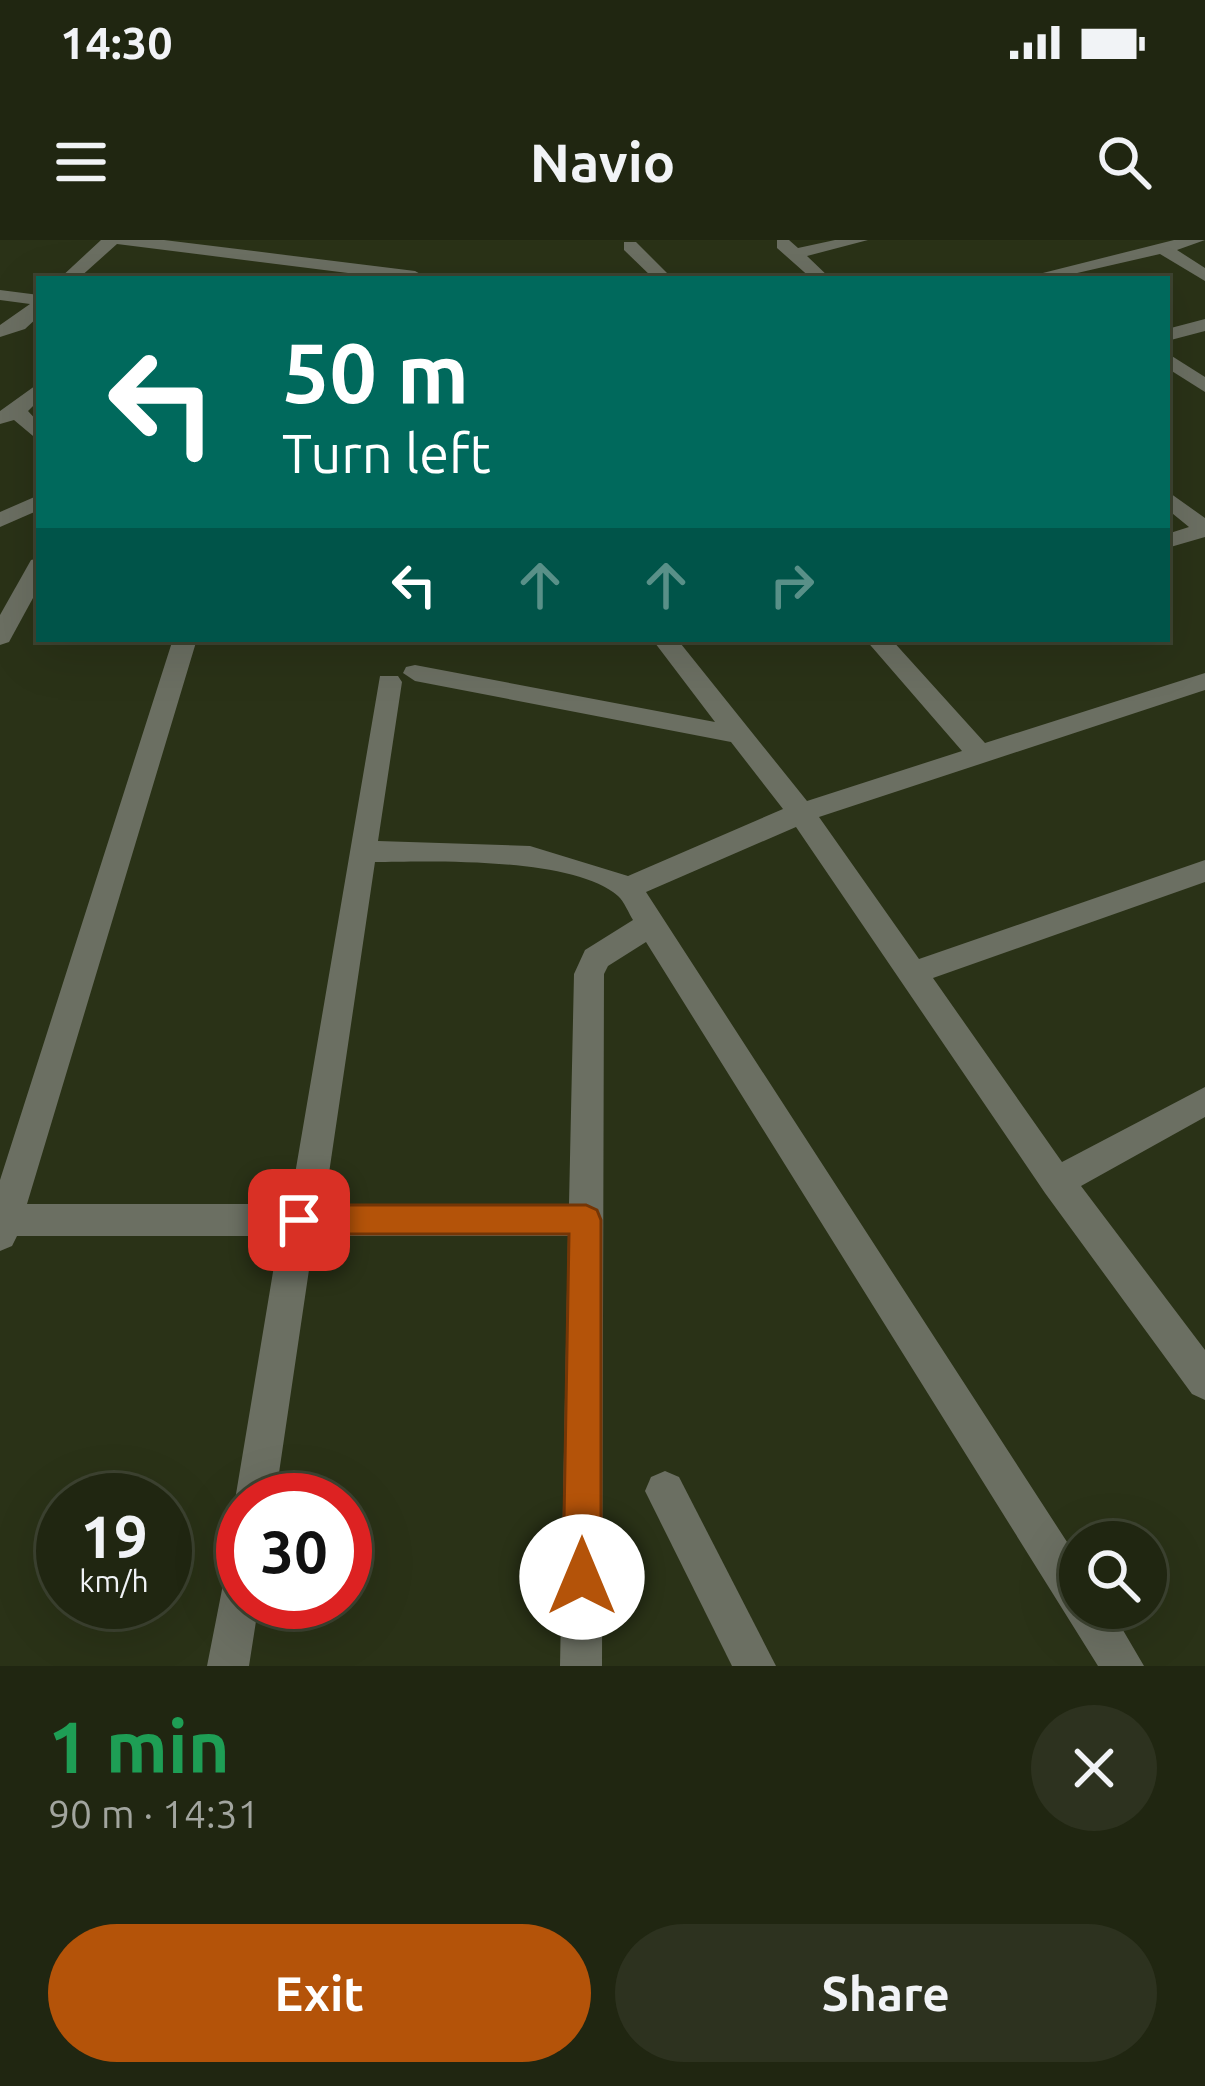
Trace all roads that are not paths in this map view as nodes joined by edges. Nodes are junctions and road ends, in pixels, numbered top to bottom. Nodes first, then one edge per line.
1 (111, 240) edge
2 (122, 240) edge
3 (859, 240) edge
4 (1196, 240) edge
5 (630, 246) dead end
6 (786, 247) edge
7 (1163, 248) junction
8 (71, 276) edge
9 (415, 276) dead end
10 (661, 276) edge
11 (819, 276) edge
12 (1041, 276) edge
13 (1205, 276) edge
14 (0, 295) edge
15 (36, 302) edge
16 (36, 306) edge
17 (1205, 326) edge
18 (0, 331) edge
19 (1170, 333) edge
20 (1170, 361) edge
21 (1205, 386) edge
22 (36, 391) edge
23 (8, 414) edge
24 (36, 433) edge
25 (1170, 501) edge
26 (36, 503) edge
27 (0, 520) edge
28 (1205, 530) edge
29 (1170, 540) edge
30 (36, 571) edge
31 (0, 637) edge
32 (184, 642) edge
33 (666, 642) edge
34 (880, 642) edge
35 (1205, 681) edge
36 (740, 734) junction
37 (980, 754) junction
38 (801, 813) junction
39 (364, 852) junction
40 (1205, 872) edge
41 (628, 888) junction
42 (651, 924) junction
43 (915, 972) junction
44 (1205, 1100) edge
45 (311, 1180) dead end
46 (1058, 1182) junction
47 (299, 1220) junction
48 (586, 1220) junction
49 (2, 1227) edge
50 (1190, 1333) edge
51 (1205, 1381) edge
52 (259, 1473) edge
53 (665, 1492) dead end
54 (1059, 1566) edge
55 (234, 1629) edge
56 (1099, 1629) edge
57 (228, 1666) edge
58 (581, 1666) edge
59 (755, 1666) edge
60 (1123, 1666) edge

1 - 8 street
2 - 9 street
3 - 6 street
4 - 7 street
5 - 10 street
6 - 11 street
7 - 12 street
7 - 13 street
14 - 15 street
16 - 18 street
17 - 19 street
20 - 21 street
22 - 23 street
23 - 24 street
25 - 28 street
26 - 27 street
28 - 29 street
30 - 31 street
32 - 49 street
33 - 36 street
34 - 37 street
35 - 37 street
36 - 38 street
36 - 39 street
37 - 38 street
38 - 41 street
38 - 43 street
39 - 41 street
39 - 45 street
40 - 43 street
41 - 42 street
42 - 48 street
42 - 54 street
43 - 46 street
44 - 46 street
46 - 50 street
47 - 48 street
47 - 49 street
47 - 52 street
48 - 58 street
50 - 51 street
53 - 59 street
55 - 57 street
56 - 60 street

